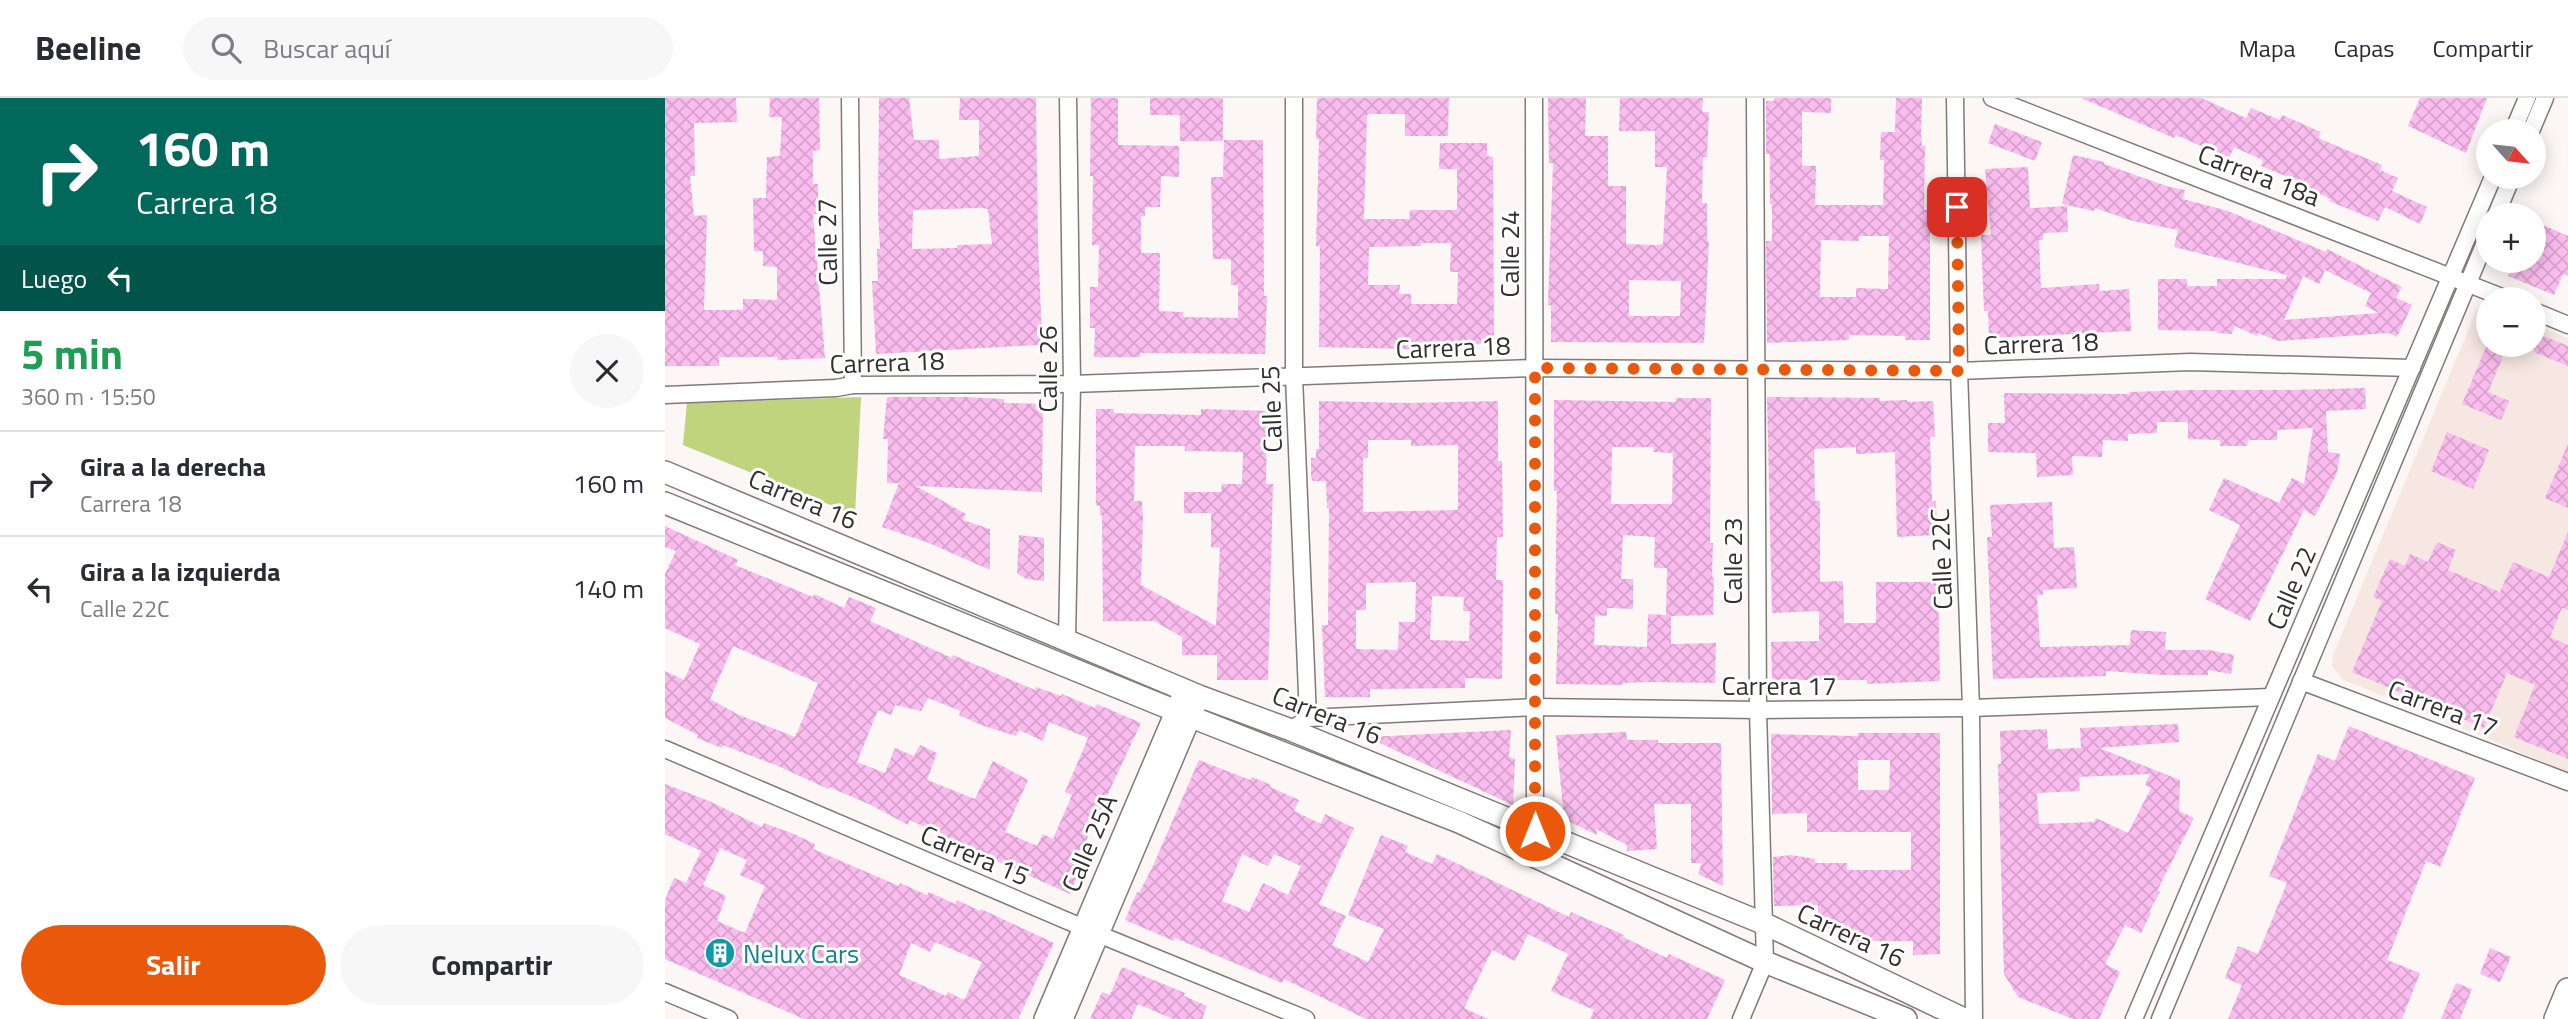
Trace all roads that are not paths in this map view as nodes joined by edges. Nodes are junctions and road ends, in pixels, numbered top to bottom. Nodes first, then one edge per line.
1 (850, 98) edge
2 (1068, 98) edge
3 (1294, 98) edge
4 (1534, 98) edge
5 (1755, 98) edge
6 (1955, 98) edge
7 (1992, 98) edge
8 (2527, 98) edge
9 (2545, 98) edge
10 (2518, 119) edge
11 (2536, 119) edge
12 (2488, 189) edge
13 (2476, 263) edge
14 (2451, 276) junction
15 (2467, 283) junction
16 (2477, 287) edge
17 (2546, 315) edge
18 (2568, 325) edge
19 (1535, 368) junction
20 (2412, 368) junction
21 (1755, 370) junction
22 (1959, 371) junction
23 (1294, 376) junction
24 (1072, 384) junction
25 (853, 385) junction
26 (665, 395) edge
27 (665, 472) edge
28 (665, 503) edge
29 (1067, 639) junction
30 (2301, 681) junction
31 (1192, 693) junction
32 (2271, 697) junction
33 (1535, 707) junction
34 (1971, 708) junction
35 (1758, 710) junction
36 (1183, 714) junction
37 (1299, 724) junction
38 (665, 749) edge
39 (2568, 782) edge
40 (1535, 831) junction
41 (1765, 924) junction
42 (1091, 931) junction
43 (1765, 962) junction
44 (2568, 990) edge
45 (665, 992) edge
46 (729, 1019) edge
47 (1045, 1019) edge
48 (1062, 1019) edge
49 (1306, 1019) edge
50 (1741, 1019) edge
51 (1906, 1019) edge
52 (1964, 1019) edge
53 (1974, 1019) edge
54 (2134, 1019) edge
55 (2160, 1019) edge
56 (2556, 1019) edge

1 - 25 street, Calle 27
2 - 24 street, Calle 26
3 - 23 street, Calle 25
4 - 19 street, Calle 24
5 - 21 street, Calle 23
6 - 22 street, Calle 22C
7 - 14 street, Carrera 18a
8 - 10 street
9 - 11 street
12 - 14 street, Calle 22
13 - 15 street, Calle 22
14 - 15 street, Carrera 18a
14 - 20 street, Calle 22
15 - 16 street, Carrera 18a
15 - 30 street, Calle 22
17 - 18 street
19 - 21 street, Carrera 18
19 - 23 street, Carrera 18
19 - 33 street, Calle 24
20 - 22 street, Carrera 18
20 - 32 street, Calle 22
21 - 22 street, Carrera 18
21 - 35 street, Calle 23
22 - 34 street, Calle 22C
23 - 24 street, Carrera 18
23 - 37 street, Calle 25
24 - 25 street, Carrera 18
24 - 29 street, Calle 26
25 - 26 street, Carrera 18
27 - 29 street, Carrera 16
28 - 36 street, Carrera 16
29 - 31 street, Carrera 16
30 - 39 street, Carrera 17
30 - 55 street, Calle 22
31 - 36 street, Calle 25A
31 - 37 street, Carrera 16
32 - 34 street, Carrera 17
32 - 54 street, Calle 22
33 - 35 street, Carrera 17
33 - 37 street, Carrera 17
33 - 40 street, Calle 24
34 - 35 street, Carrera 17
34 - 53 street, Calle 22C
35 - 41 street, Calle 23
36 - 42 street, Calle 25A
36 - 43 street, Carrera 16
37 - 40 street, Carrera 16
38 - 42 street, Carrera 15
40 - 41 street, Carrera 16
41 - 43 street, Calle 23
41 - 52 street, Carrera 16
42 - 47 street, Calle 25A
42 - 48 street, Calle 25A
42 - 49 street, Carrera 15
43 - 50 street, Calle 23
43 - 51 street, Carrera 16
44 - 56 main road
45 - 46 street

